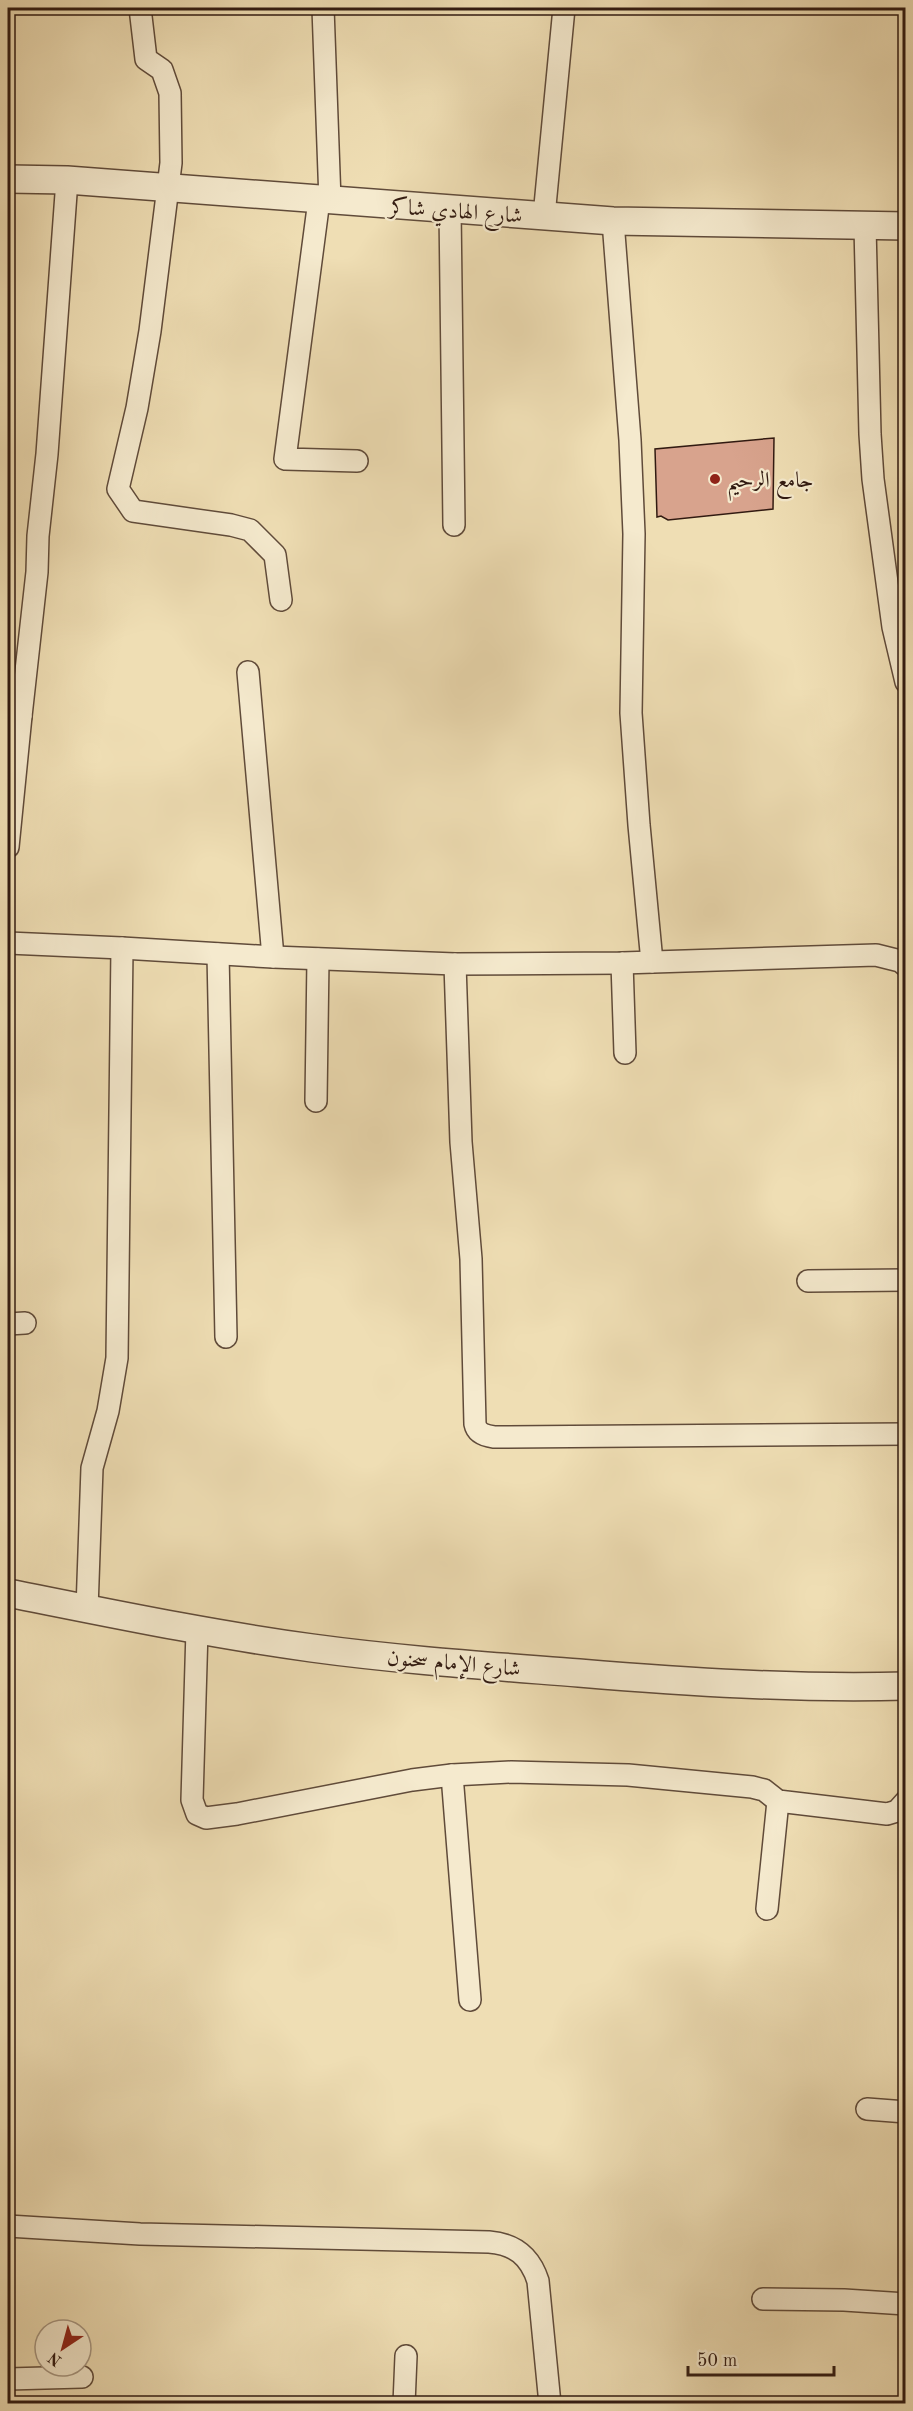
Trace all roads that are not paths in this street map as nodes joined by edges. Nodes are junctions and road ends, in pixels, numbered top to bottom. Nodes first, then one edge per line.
1 (140, 8) edge
2 (323, 8) edge
3 (564, 8) edge
4 (8, 179) edge
5 (67, 180) junction
6 (167, 188) junction
7 (324, 200) junction
8 (450, 209) junction
9 (544, 216) junction
10 (613, 221) junction
11 (865, 226) junction
12 (906, 226) edge
13 (357, 461) dead end
14 (454, 525) dead end
15 (896, 581) edge
16 (281, 600) dead end
17 (248, 672) dead end
18 (906, 682) edge
19 (14, 716) edge
20 (8, 847) edge
21 (8, 943) edge
22 (122, 948) junction
23 (218, 954) junction
24 (273, 957) junction
25 (318, 959) junction
26 (652, 962) junction
27 (622, 963) junction
28 (455, 964) junction
29 (906, 966) edge
30 (625, 1053) dead end
31 (316, 1101) dead end
32 (906, 1280) edge
33 (808, 1281) dead end
34 (226, 1337) dead end
35 (906, 1434) edge
36 (8, 1593) edge
37 (87, 1609) junction
38 (197, 1630) junction
39 (906, 1686) edge
40 (452, 1774) junction
41 (778, 1801) junction
42 (906, 1801) edge
43 (767, 1909) dead end
44 (470, 2000) dead end
45 (867, 2109) dead end
46 (906, 2112) edge
47 (8, 2226) edge
48 (763, 2299) dead end
49 (906, 2304) edge
50 (406, 2356) dead end
51 (45, 2378) edge
52 (8, 2379) edge
53 (404, 2403) edge
54 (550, 2403) edge

1 - 6 street
2 - 7 street
3 - 9 street
4 - 5 street, شارع الهادي شاكر
5 - 6 street, شارع الهادي شاكر
5 - 19 street
6 - 7 street, شارع الهادي شاكر
6 - 16 street
7 - 8 street, شارع الهادي شاكر
7 - 13 street
8 - 9 street, شارع الهادي شاكر
8 - 14 street
9 - 10 street, شارع الهادي شاكر
10 - 11 street, شارع الهادي شاكر
10 - 26 street
11 - 12 street, شارع الهادي شاكر
11 - 15 street
15 - 18 street
17 - 24 street
19 - 20 street
21 - 22 street
22 - 23 street
22 - 37 street
23 - 24 street
23 - 34 street
24 - 25 street
25 - 28 street
25 - 31 street
26 - 27 street
26 - 29 street
27 - 28 street
27 - 30 street
28 - 35 street
32 - 33 street
36 - 37 street, شارع الإمام سحنون
37 - 38 street, شارع الإمام سحنون
38 - 39 street, شارع الإمام سحنون
38 - 40 street
40 - 41 street
40 - 44 street
41 - 42 street
41 - 43 street
45 - 46 street
47 - 54 street
48 - 49 street
50 - 53 street
51 - 52 street

